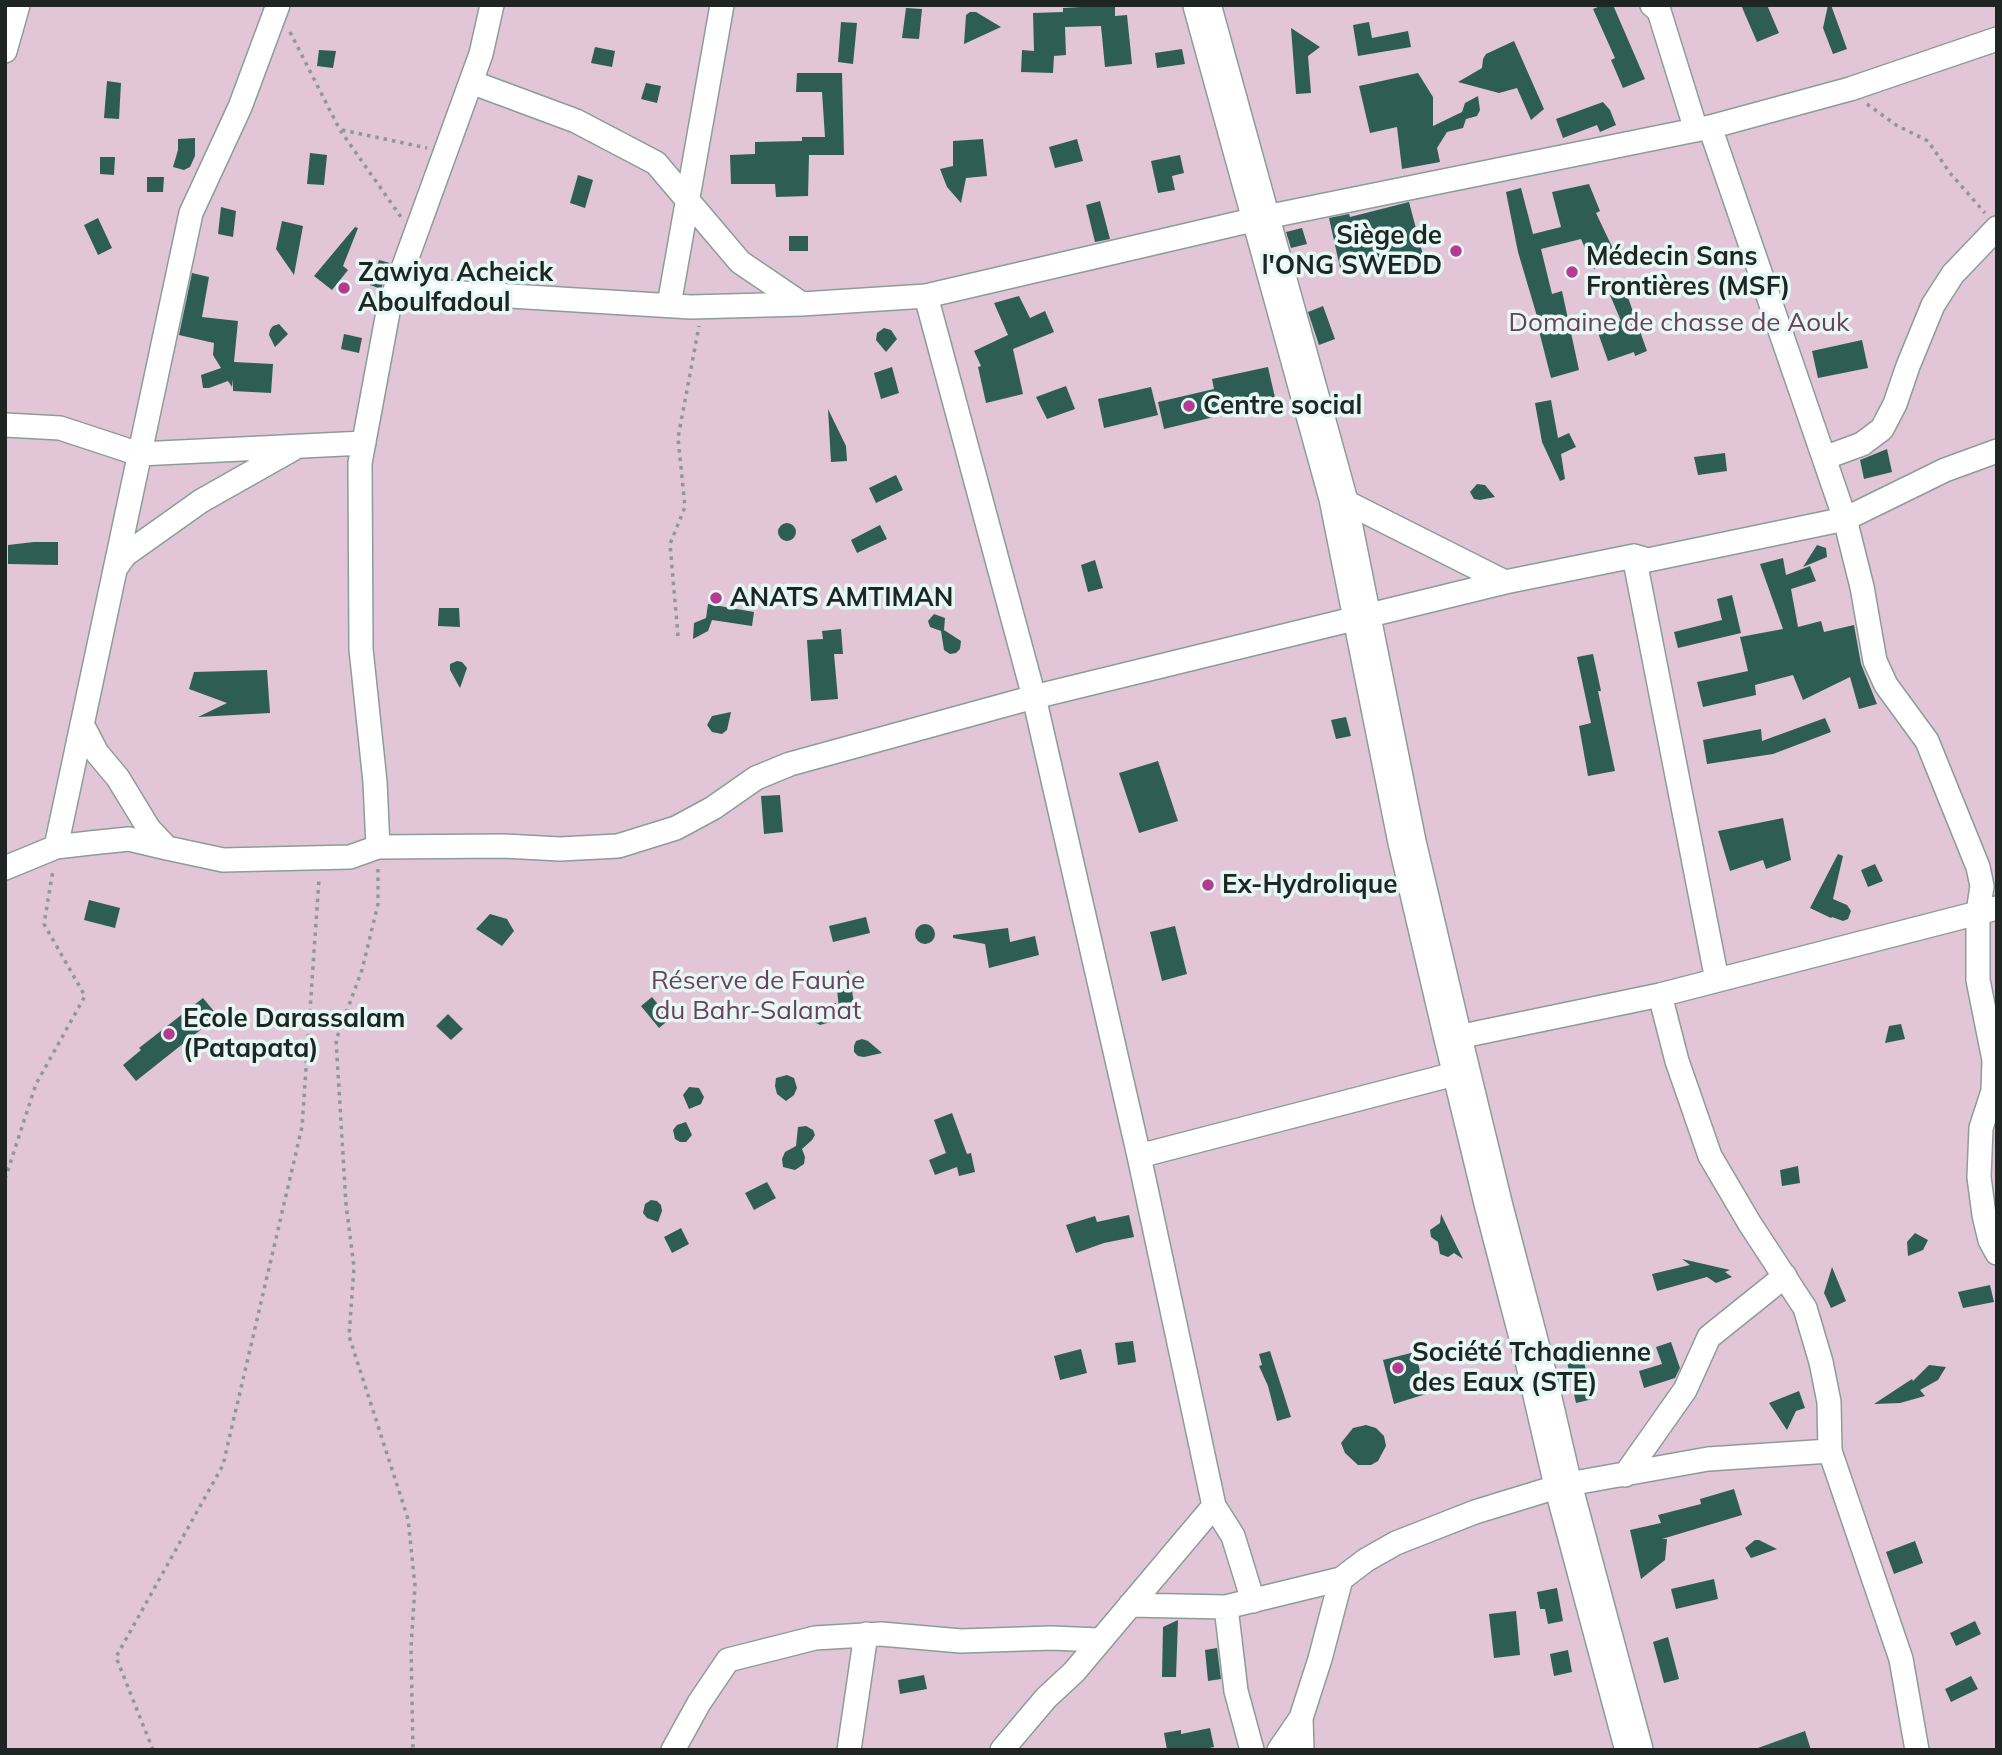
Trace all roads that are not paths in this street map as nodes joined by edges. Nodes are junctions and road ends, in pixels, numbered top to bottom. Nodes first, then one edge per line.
1 (18, 5) edge
2 (492, 5) edge
3 (722, 5) edge
4 (1202, 5) edge
5 (278, 7) edge
6 (1656, 7) edge
7 (1997, 39) edge
8 (5, 51) edge
9 (471, 82) junction
10 (1703, 128) junction
11 (687, 200) junction
12 (1261, 218) junction
13 (1993, 223) edge
14 (396, 289) junction
15 (926, 296) junction
16 (802, 304) junction
17 (669, 305) junction
18 (5, 425) edge
19 (364, 443) junction
20 (298, 446) junction
21 (1997, 452) edge
22 (139, 454) junction
23 (1824, 458) junction
24 (1338, 498) junction
25 (1845, 519) junction
26 (1634, 556) junction
27 (115, 569) junction
28 (1505, 582) junction
29 (1361, 618) junction
30 (1034, 697) junction
31 (82, 724) junction
32 (56, 847) junction
33 (167, 848) junction
34 (378, 848) junction
35 (5, 868) edge
36 (1987, 910) edge
37 (1717, 980) junction
38 (1660, 995) junction
39 (1458, 1055) junction
40 (1139, 1156) junction
41 (1988, 1156) edge
42 (1997, 1252) edge
43 (1785, 1276) junction
44 (1830, 1451) junction
45 (1625, 1475) junction
46 (1563, 1485) junction
47 (1213, 1506) junction
48 (1341, 1579) junction
49 (1253, 1601) junction
50 (1130, 1605) junction
51 (1226, 1607) junction
52 (866, 1634) junction
53 (1099, 1640) junction
54 (1301, 1718) junction
55 (673, 1750) edge
56 (849, 1750) edge
57 (1002, 1750) edge
58 (1252, 1750) edge
59 (1279, 1750) edge
60 (1301, 1750) edge
61 (1634, 1750) edge
62 (1917, 1750) edge

1 - 8 street
2 - 9 street
3 - 11 street
4 - 12 main road
5 - 22 street
6 - 10 street
7 - 10 street
9 - 11 street
9 - 14 street
10 - 12 street
10 - 23 street
11 - 16 street
11 - 17 street
12 - 15 street
12 - 24 main road
13 - 23 street
14 - 17 street
14 - 19 street
15 - 16 street
15 - 30 street
16 - 17 street
18 - 22 street
19 - 20 street
19 - 34 street
20 - 22 street
20 - 27 street
21 - 25 street
22 - 27 street
23 - 25 street
24 - 28 street
24 - 29 main road
25 - 26 street
25 - 36 street
26 - 28 street
26 - 37 street
27 - 31 street
28 - 29 street
29 - 30 street
29 - 39 main road
30 - 34 street
30 - 40 street
31 - 32 street
31 - 33 street
32 - 33 street
32 - 35 street
33 - 34 street
36 - 37 street
36 - 41 street
37 - 38 street
38 - 39 street
38 - 43 street
39 - 40 street
39 - 46 main road
40 - 47 street
41 - 42 street
43 - 44 street
43 - 45 street
44 - 45 street
44 - 62 street
45 - 46 street
46 - 48 street
46 - 61 main road
47 - 49 street
47 - 50 street
48 - 49 street
48 - 54 street
49 - 51 street
50 - 51 street
50 - 53 street
51 - 58 street
52 - 53 street
52 - 55 street
52 - 56 street
53 - 57 street
54 - 59 street
54 - 60 street

